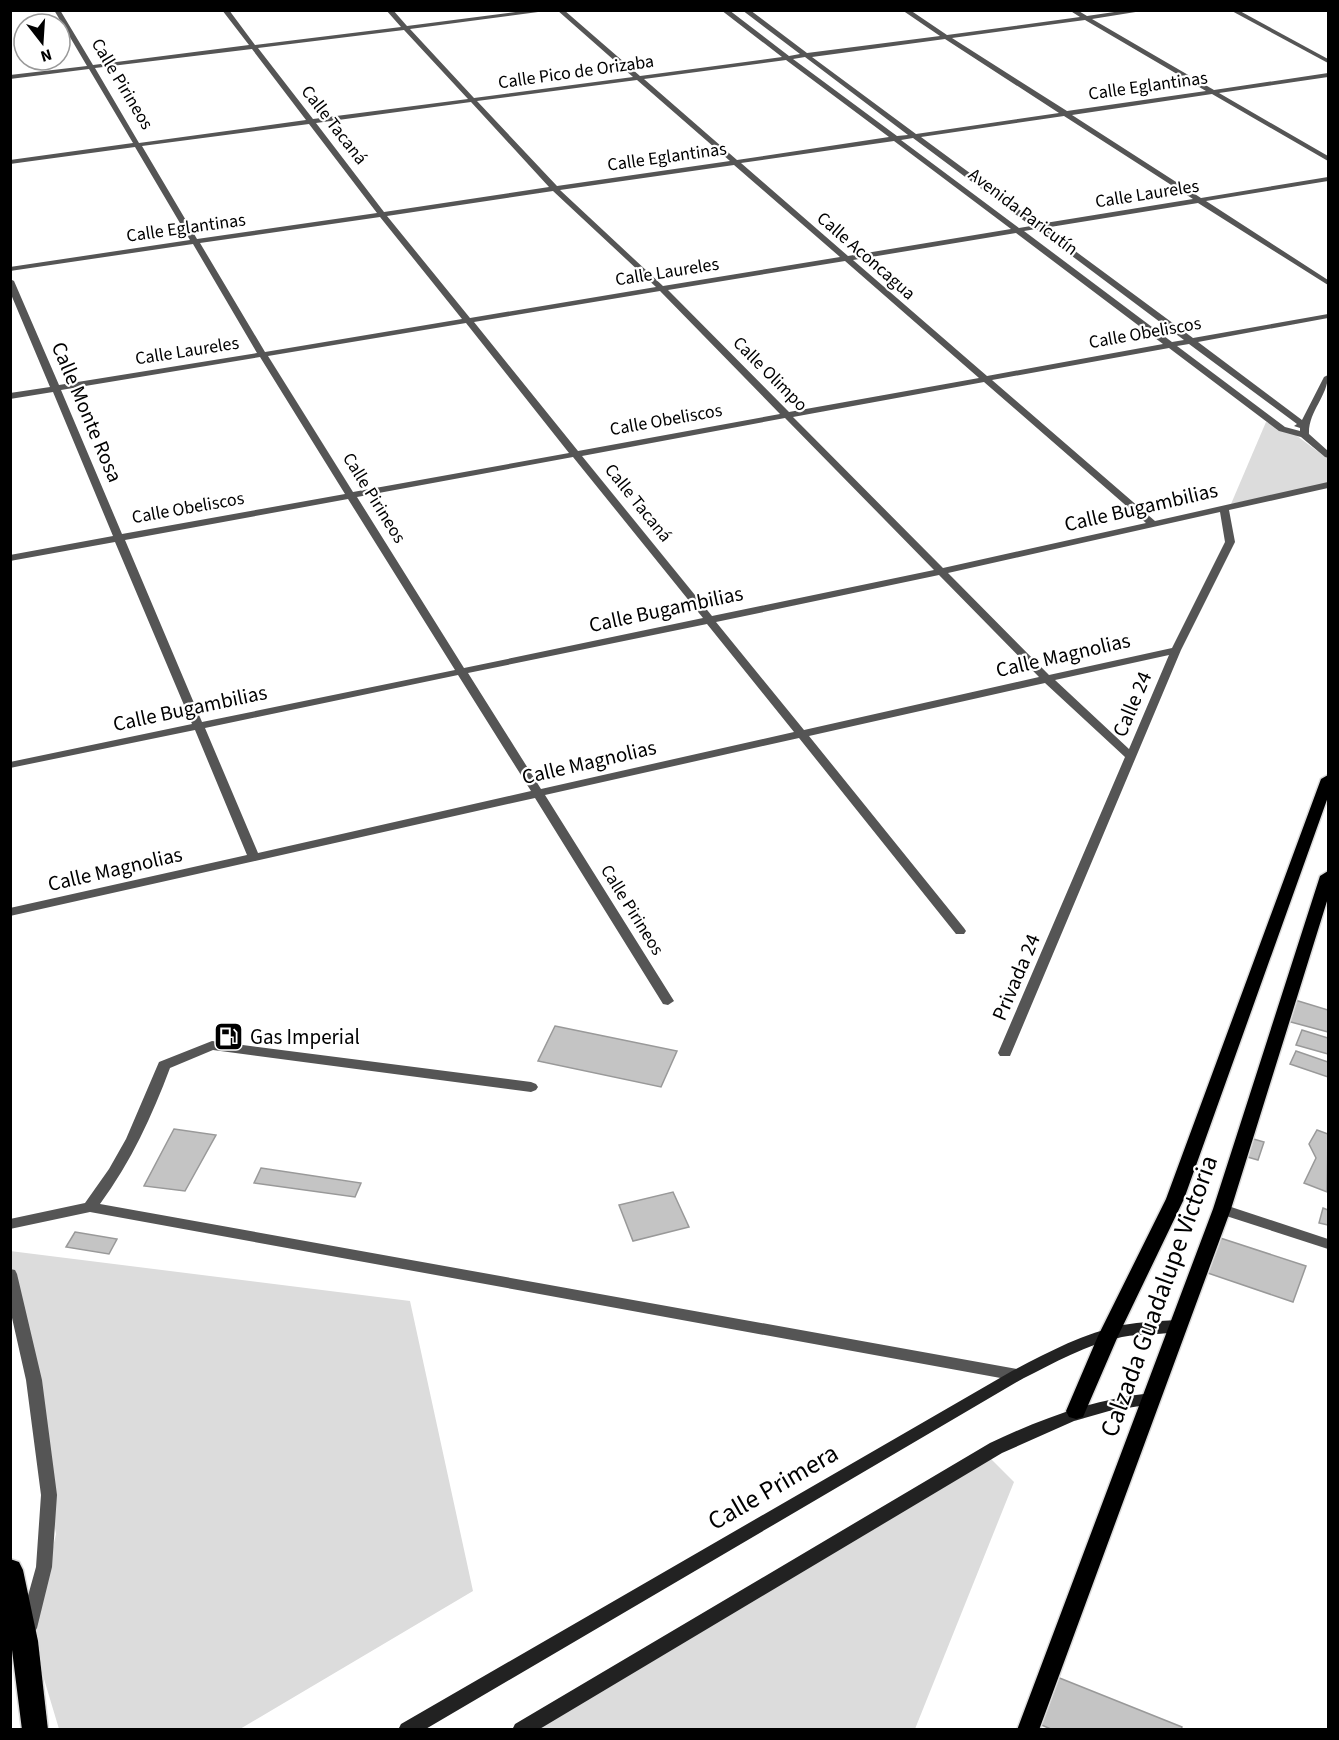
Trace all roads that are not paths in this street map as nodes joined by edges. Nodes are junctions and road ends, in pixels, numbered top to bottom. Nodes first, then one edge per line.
1 (57, 10) edge
2 (225, 10) edge
3 (389, 10) edge
4 (498, 10) edge
5 (550, 10) edge
6 (560, 10) edge
7 (724, 10) edge
8 (745, 10) edge
9 (905, 10) edge
10 (1072, 10) edge
11 (1144, 10) edge
12 (1233, 10) edge
13 (1085, 18) junction
14 (403, 25) junction
15 (946, 37) junction
16 (251, 44) junction
17 (807, 56) junction
18 (788, 58) junction
19 (1329, 61) edge
20 (89, 64) junction
21 (10, 70) edge
22 (1329, 75) edge
23 (10, 77) edge
24 (638, 78) junction
25 (1212, 92) junction
26 (473, 100) junction
27 (1064, 114) junction
28 (311, 122) junction
29 (916, 135) junction
30 (897, 138) junction
31 (138, 145) junction
32 (1329, 159) edge
33 (10, 162) edge
34 (733, 162) junction
35 (1329, 179) edge
36 (555, 189) junction
37 (1200, 200) junction
38 (382, 214) junction
39 (1039, 227) junction
40 (1018, 230) junction
41 (195, 242) junction
42 (843, 259) junction
43 (10, 269) edge
44 (10, 281) edge
45 (1329, 283) edge
46 (662, 288) junction
47 (1329, 316) edge
48 (470, 320) junction
49 (1192, 341) junction
50 (1171, 345) junction
51 (262, 354) junction
52 (1329, 377) edge
53 (984, 379) junction
54 (56, 388) junction
55 (10, 396) edge
56 (787, 415) junction
57 (1304, 425) junction
58 (1282, 429) junction
59 (1304, 435) junction
60 (577, 454) junction
61 (1329, 455) edge
62 (1329, 485) edge
63 (351, 495) junction
64 (1224, 509) junction
65 (1153, 524) junction
66 (119, 538) junction
67 (10, 558) edge
68 (941, 572) junction
69 (710, 620) junction
70 (1176, 650) junction
71 (462, 672) junction
72 (1047, 679) junction
73 (199, 726) junction
74 (802, 734) junction
75 (1131, 757) junction
76 (10, 765) edge
77 (1329, 779) edge
78 (538, 794) junction
79 (254, 857) junction
80 (1329, 876) edge
81 (1324, 909) edge
82 (10, 912) edge
83 (1063, 916) joint
84 (960, 931) dead end
85 (668, 1001) dead end
86 (1005, 1053) dead end
87 (531, 1087) dead end
88 (90, 1207) junction
89 (1222, 1209) junction
90 (10, 1224) edge
91 (1329, 1245) edge
92 (10, 1274) edge
93 (1178, 1326) junction
94 (1108, 1336) junction
95 (1017, 1375) junction
96 (1152, 1399) junction
97 (1076, 1411) junction
98 (10, 1570) edge
99 (25, 1641) junction
100 (35, 1730) edge
101 (407, 1730) edge
102 (521, 1730) edge
103 (1028, 1730) edge

1 - 20 street, Calle Pirineos
2 - 16 street, Calle Tacaná
3 - 14 street, Calle Olimpo
4 - 14 street
5 - 14 street
6 - 24 street, Calle Aconcagua
7 - 18 street, Avenida Paricutín
8 - 17 street, Avenida Paricutín
9 - 15 street
10 - 13 street
11 - 13 street, Calle Pico de Orizaba
12 - 19 street
13 - 15 street, Calle Pico de Orizaba
13 - 25 street
14 - 16 street
14 - 26 street, Calle Olimpo
15 - 17 street, Calle Pico de Orizaba
15 - 27 street
16 - 20 street
16 - 28 street, Calle Tacaná
17 - 18 street, Calle Pico de Orizaba
17 - 29 street, Avenida Paricutín
18 - 24 street, Calle Pico de Orizaba
18 - 30 street, Avenida Paricutín
20 - 21 street
20 - 23 street
20 - 31 street, Calle Pirineos
22 - 25 street, Calle Eglantinas
24 - 26 street, Calle Pico de Orizaba
24 - 34 street, Calle Aconcagua
25 - 27 street, Calle Eglantinas
25 - 32 street
26 - 28 street, Calle Pico de Orizaba
26 - 36 street, Calle Olimpo
27 - 29 street, Calle Eglantinas
27 - 37 street
28 - 31 street, Calle Pico de Orizaba
28 - 38 street, Calle Tacaná
29 - 30 street, Calle Eglantinas
29 - 39 street, Avenida Paricutín
30 - 34 street, Calle Eglantinas
30 - 40 street, Avenida Paricutín
31 - 33 street, Calle Pico de Orizaba
31 - 41 street, Calle Pirineos
34 - 36 street, Calle Eglantinas
34 - 42 street, Calle Aconcagua
35 - 37 street, Calle Laureles
36 - 38 street, Calle Eglantinas
36 - 46 street, Calle Olimpo
37 - 39 street, Calle Laureles
37 - 45 street
38 - 41 street, Calle Eglantinas
38 - 48 street, Calle Tacaná
39 - 40 street, Calle Laureles
39 - 49 street, Avenida Paricutín
40 - 42 street, Calle Laureles
40 - 50 street, Avenida Paricutín
41 - 43 street, Calle Eglantinas
41 - 51 street, Calle Pirineos
42 - 46 street, Calle Laureles
42 - 53 street, Calle Aconcagua
44 - 54 street, Calle Monte Rosa
46 - 48 street, Calle Laureles
46 - 56 street, Calle Olimpo
47 - 49 street, Calle Obeliscos
48 - 51 street, Calle Laureles
48 - 60 street, Calle Tacaná
49 - 50 street, Calle Obeliscos
49 - 57 street, Avenida Paricutín
50 - 53 street, Calle Obeliscos
50 - 58 street, Avenida Paricutín
51 - 54 street, Calle Laureles
51 - 63 street, Calle Pirineos
52 - 57 street
53 - 56 street, Calle Obeliscos
53 - 65 street, Calle Aconcagua
54 - 55 street, Calle Laureles
54 - 66 street, Calle Monte Rosa
56 - 60 street, Calle Obeliscos
56 - 68 street, Calle Olimpo
57 - 58 street
57 - 59 street
58 - 59 street, Avenida Paricutín
59 - 61 street, Avenida Paricutín
60 - 63 street, Calle Obeliscos
60 - 69 street, Calle Tacaná
62 - 64 street, Calle Bugambilias
63 - 66 street, Calle Obeliscos
63 - 71 street, Calle Pirineos
64 - 65 street, Calle Bugambilias
64 - 70 street, Calle 24
65 - 68 street, Calle Bugambilias
66 - 67 street, Calle Obeliscos
66 - 73 street, Calle Monte Rosa
68 - 69 street, Calle Bugambilias
68 - 72 street, Calle Olimpo
69 - 71 street, Calle Bugambilias
69 - 74 street, Calle Tacaná
70 - 72 street, Calle Magnolias
70 - 75 street, Calle 24
71 - 73 street, Calle Bugambilias
71 - 78 street, Calle Pirineos
72 - 74 street, Calle Magnolias
72 - 75 street, Calle Olimpo
73 - 76 street, Calle Bugambilias
73 - 79 street, Calle Monte Rosa
74 - 78 street, Calle Magnolias
74 - 84 street, Calle Tacaná
75 - 83 street, Calle 24
77 - 94 main road, Calzada Guadalupe Victoria
78 - 79 street, Calle Magnolias
78 - 85 street, Calle Pirineos
79 - 82 street, Calle Magnolias
80 - 81 main road, Calzada Guadalupe Victoria
81 - 89 main road, Calzada Guadalupe Victoria
83 - 86 street, Privada 24
87 - 88 street
88 - 90 street
88 - 95 street
89 - 91 street
89 - 93 main road, Calzada Guadalupe Victoria
92 - 99 street
93 - 94 main road, Calle Primera
93 - 96 main road, Calzada Guadalupe Victoria
94 - 95 main road, Calle Primera
94 - 97 main road, Calzada Guadalupe Victoria
95 - 101 main road, Calle Primera
96 - 97 main road
96 - 103 main road, Calzada Guadalupe Victoria
97 - 102 main road
98 - 99 highway
99 - 100 highway

